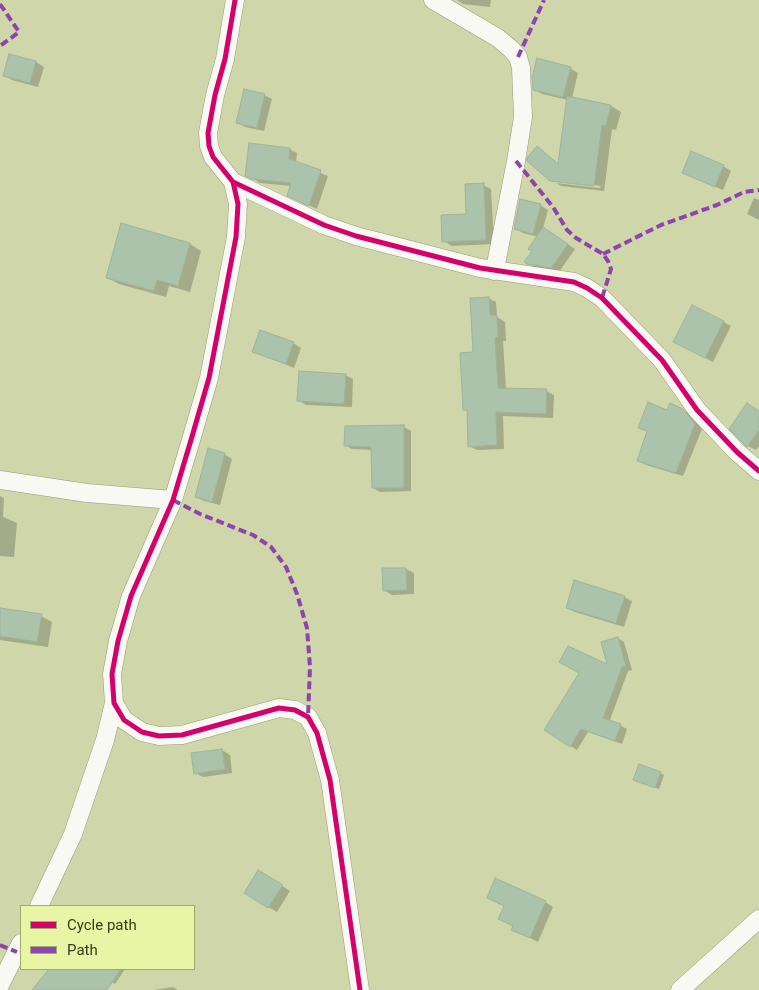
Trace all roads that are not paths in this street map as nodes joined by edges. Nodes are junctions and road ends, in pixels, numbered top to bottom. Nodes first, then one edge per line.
1 (235, 0) edge
2 (433, 0) edge
3 (233, 182) junction
4 (494, 271) junction
5 (759, 471) edge
6 (0, 480) edge
7 (173, 500) junction
8 (114, 703) junction
9 (38, 905) edge
10 (759, 919) edge
11 (20, 945) edge
12 (0, 985) edge
13 (360, 990) edge
14 (680, 990) edge

1 - 3 street
2 - 4 street
3 - 4 street
3 - 7 street
4 - 5 street
6 - 7 street
7 - 8 street
8 - 9 street
8 - 13 street
10 - 14 street
11 - 12 street

